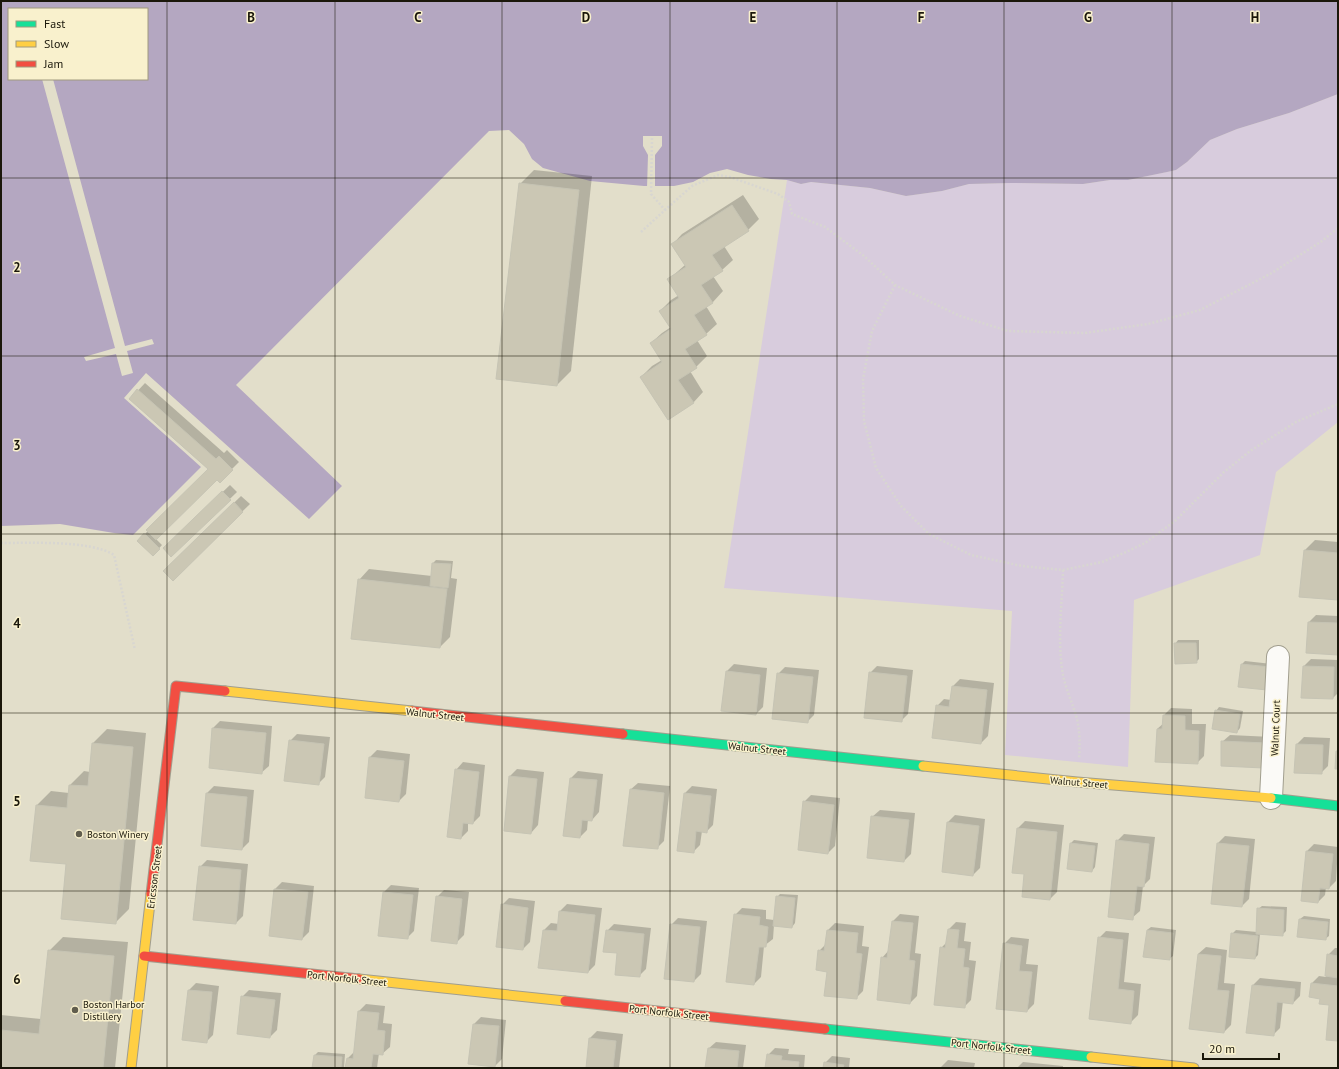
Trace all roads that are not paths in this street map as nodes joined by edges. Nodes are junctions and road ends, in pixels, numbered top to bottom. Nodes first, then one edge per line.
1 (1278, 657) dead end
2 (176, 686) joint
3 (1271, 798) junction
4 (1338, 806) edge
5 (144, 956) junction
6 (131, 1068) edge
7 (1194, 1068) edge

1 - 3 street, Walnut Court
2 - 3 street, Walnut Street
2 - 5 street, Ericsson Street
3 - 4 street, Walnut Street
5 - 6 street, Ericsson Street
5 - 7 street, Port Norfolk Street

